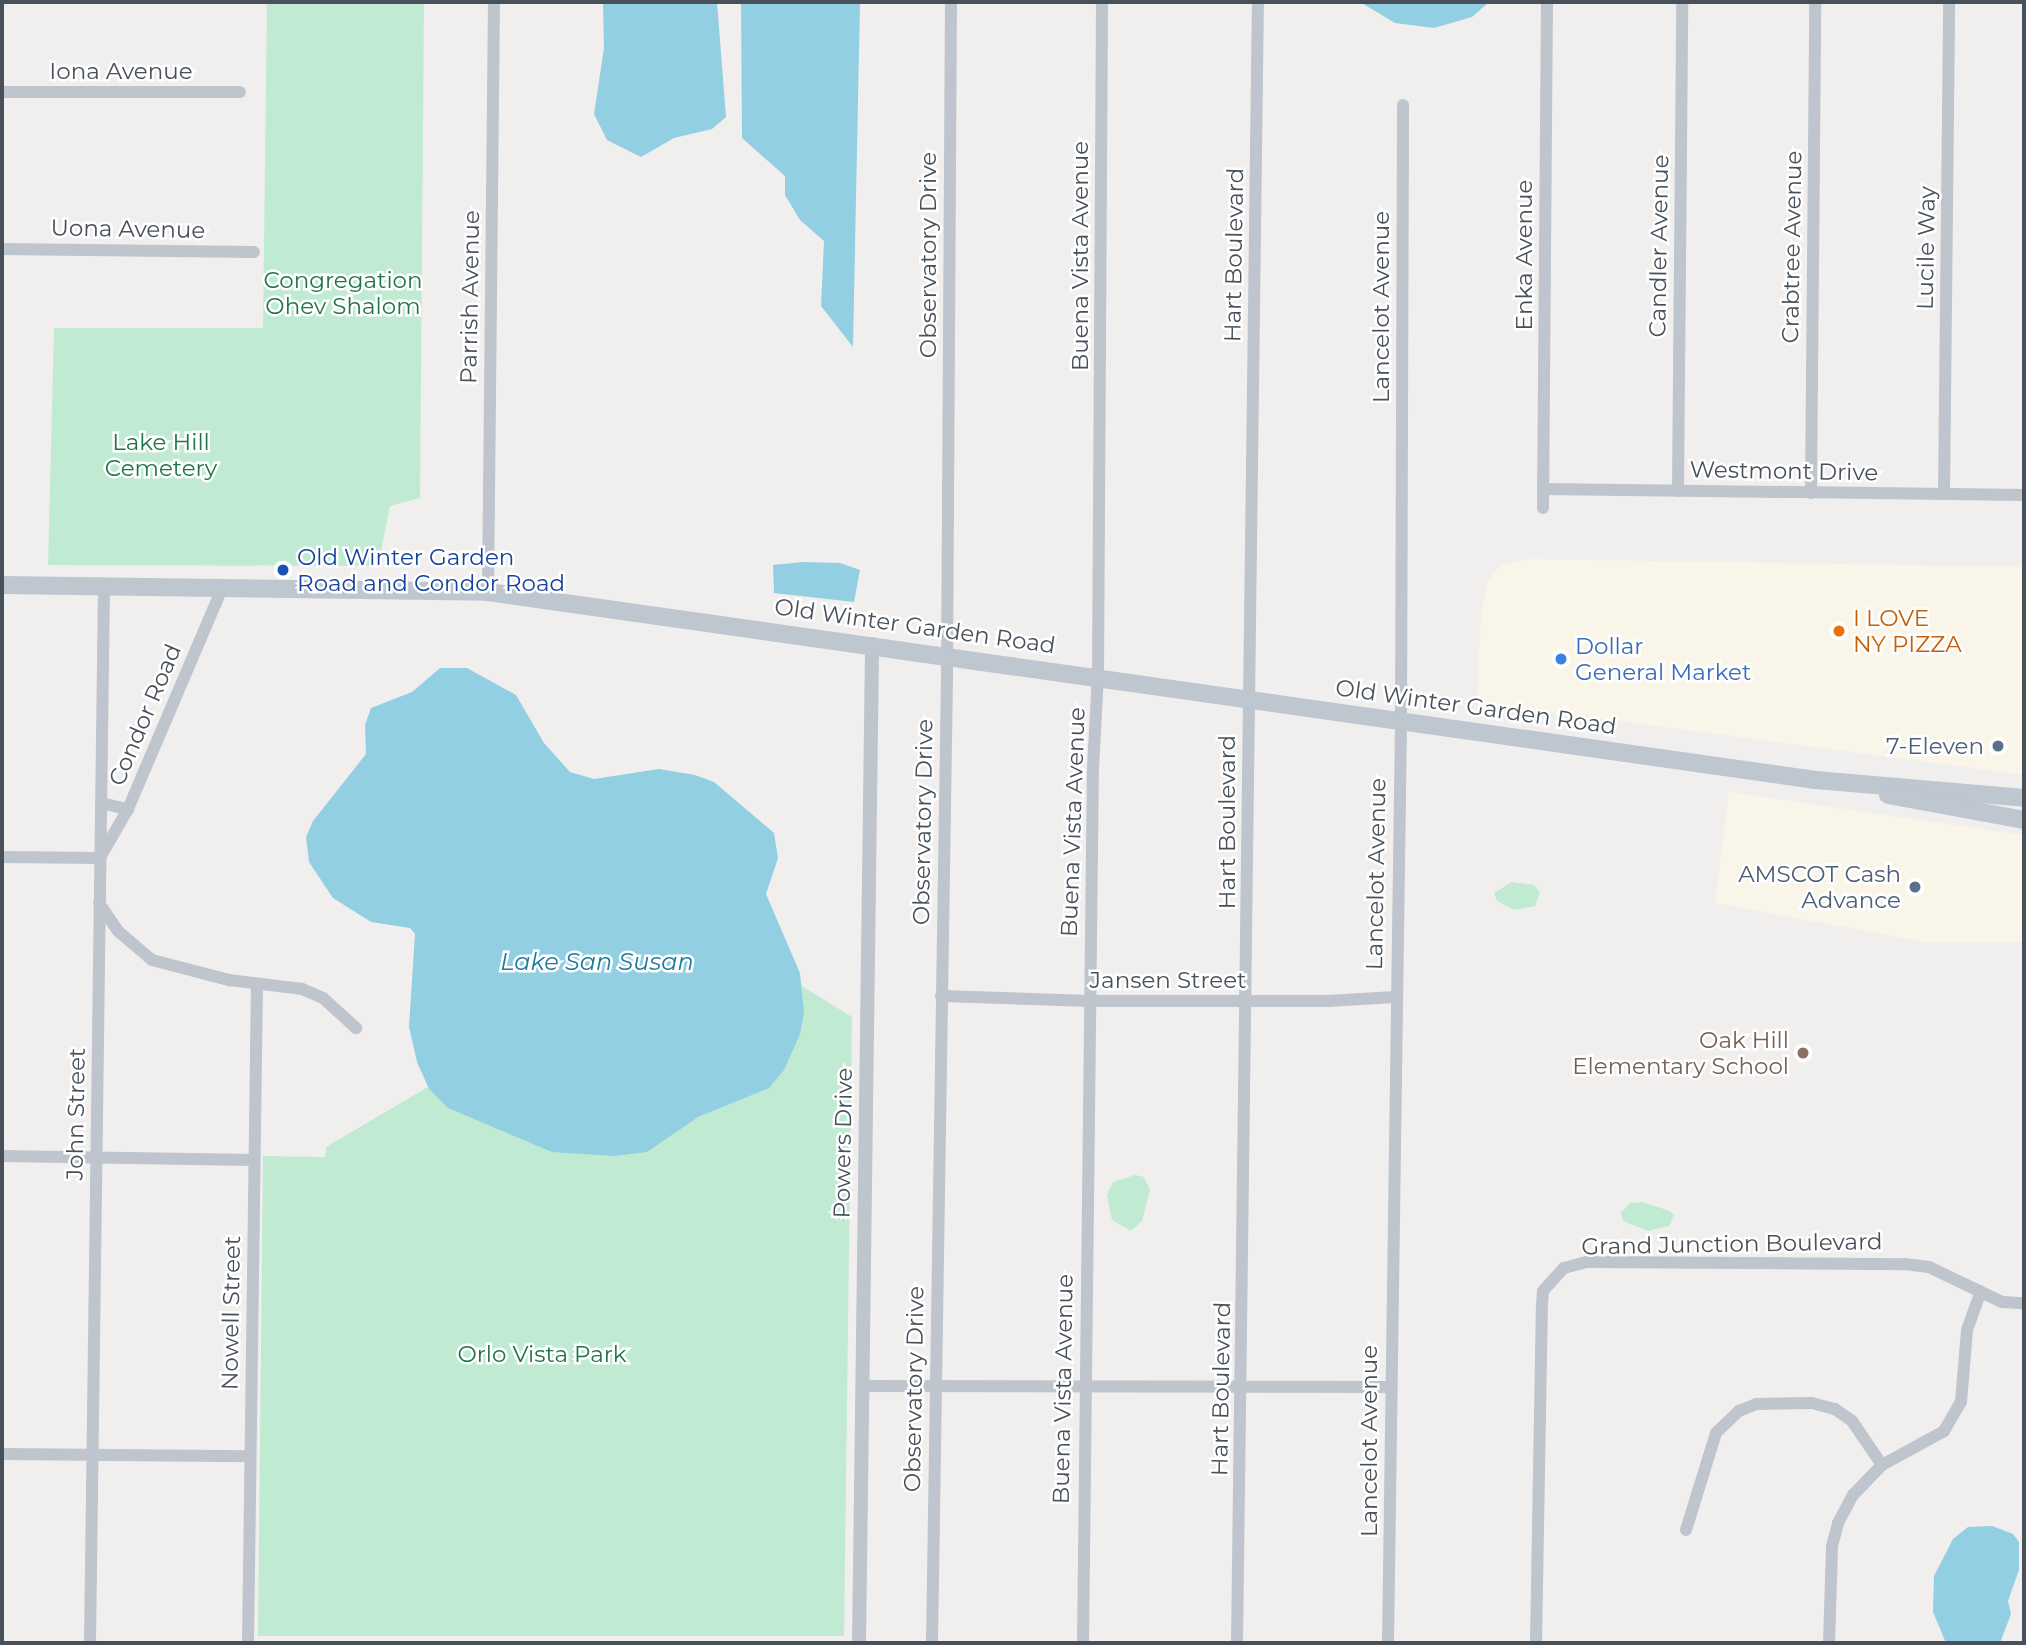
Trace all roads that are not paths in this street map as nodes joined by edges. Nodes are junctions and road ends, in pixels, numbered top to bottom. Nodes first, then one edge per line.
1 (494, 2) edge
2 (950, 2) edge
3 (1102, 2) edge
4 (1258, 2) edge
5 (1548, 2) edge
6 (1682, 2) edge
7 (1815, 2) edge
8 (1949, 2) edge
9 (2, 92) edge
10 (240, 92) dead end
11 (1403, 105) dead end
12 (2, 249) edge
13 (254, 252) dead end
14 (1543, 489) junction
15 (1678, 491) junction
16 (1811, 493) junction
17 (1944, 494) junction
18 (2024, 495) edge
19 (1543, 508) dead end
20 (2, 584) edge
21 (104, 584) junction
22 (223, 586) junction
23 (488, 592) junction
24 (872, 644) junction
25 (947, 654) junction
26 (1098, 677) junction
27 (1250, 699) junction
28 (1401, 721) junction
29 (1816, 780) junction
30 (2024, 798) edge
31 (101, 803) junction
32 (128, 809) junction
33 (2024, 820) edge
34 (2, 857) edge
35 (100, 858) junction
36 (99, 903) junction
37 (257, 984) junction
38 (941, 996) junction
39 (1395, 997) junction
40 (1090, 1001) junction
41 (1246, 1001) junction
42 (356, 1028) dead end
43 (2, 1156) edge
44 (97, 1157) junction
45 (254, 1160) junction
46 (1981, 1291) junction
47 (2024, 1303) edge
48 (863, 1386) junction
49 (935, 1387) junction
50 (1390, 1387) junction
51 (1083, 1390) junction
52 (1242, 1390) junction
53 (2, 1454) edge
54 (93, 1455) junction
55 (249, 1456) junction
56 (1882, 1465) junction
57 (1686, 1530) dead end
58 (90, 1643) edge
59 (247, 1643) edge
60 (859, 1643) edge
61 (932, 1643) edge
62 (1083, 1643) edge
63 (1237, 1643) edge
64 (1388, 1643) edge
65 (1536, 1643) edge
66 (1829, 1643) edge

1 - 23 street, Parrish Avenue
2 - 25 street, Observatory Drive
3 - 26 street, Buena Vista Avenue
4 - 27 street, Hart Boulevard
5 - 14 street, Enka Avenue
6 - 15 street, Candler Avenue
7 - 16 street, Crabtree Avenue
8 - 17 street, Lucile Way
9 - 10 street, Iona Avenue
11 - 28 street, Lancelot Avenue
12 - 13 street, Uona Avenue
14 - 15 street, Westmont Drive
14 - 19 street, Enka Avenue
15 - 16 street, Westmont Drive
16 - 17 street, Westmont Drive
17 - 18 street, Westmont Drive
20 - 21 main road, Old Winter Garden Road
21 - 22 main road, Old Winter Garden Road
21 - 31 street, John Street
22 - 23 main road, Old Winter Garden Road
22 - 32 street, Condor Road
23 - 24 main road, Old Winter Garden Road
24 - 25 main road, Old Winter Garden Road
24 - 48 street, Powers Drive
25 - 26 main road, Old Winter Garden Road
25 - 38 street, Observatory Drive
26 - 27 main road, Old Winter Garden Road
26 - 40 street, Buena Vista Avenue
27 - 28 main road, Old Winter Garden Road
27 - 41 street, Hart Boulevard
28 - 29 main road, Old Winter Garden Road
28 - 39 street, Lancelot Avenue
29 - 30 main road, Old Winter Garden Road
29 - 33 main road, Old Winter Garden Road
31 - 32 street
31 - 35 street, John Street
32 - 35 street, Condor Road
34 - 35 street
35 - 36 street, John Street
36 - 37 street
36 - 44 street, John Street
37 - 42 street
37 - 45 street, Nowell Street
38 - 40 street, Jansen Street
38 - 49 street, Observatory Drive
39 - 41 street, Jansen Street
39 - 50 street, Lancelot Avenue
40 - 41 street, Jansen Street
40 - 51 street, Buena Vista Avenue
41 - 52 street, Hart Boulevard
43 - 44 street
44 - 45 street
44 - 54 street, John Street
45 - 55 street, Nowell Street
46 - 47 street, Grand Junction Boulevard
46 - 56 street
46 - 65 street, Grand Junction Boulevard
48 - 49 street
48 - 60 street, Powers Drive
49 - 51 street
49 - 61 street, Observatory Drive
50 - 52 street
50 - 64 street, Lancelot Avenue
51 - 52 street
51 - 62 street, Buena Vista Avenue
52 - 63 street, Hart Boulevard
53 - 54 street
54 - 55 street
54 - 58 street, John Street
55 - 59 street, Nowell Street
56 - 57 street
56 - 66 street

